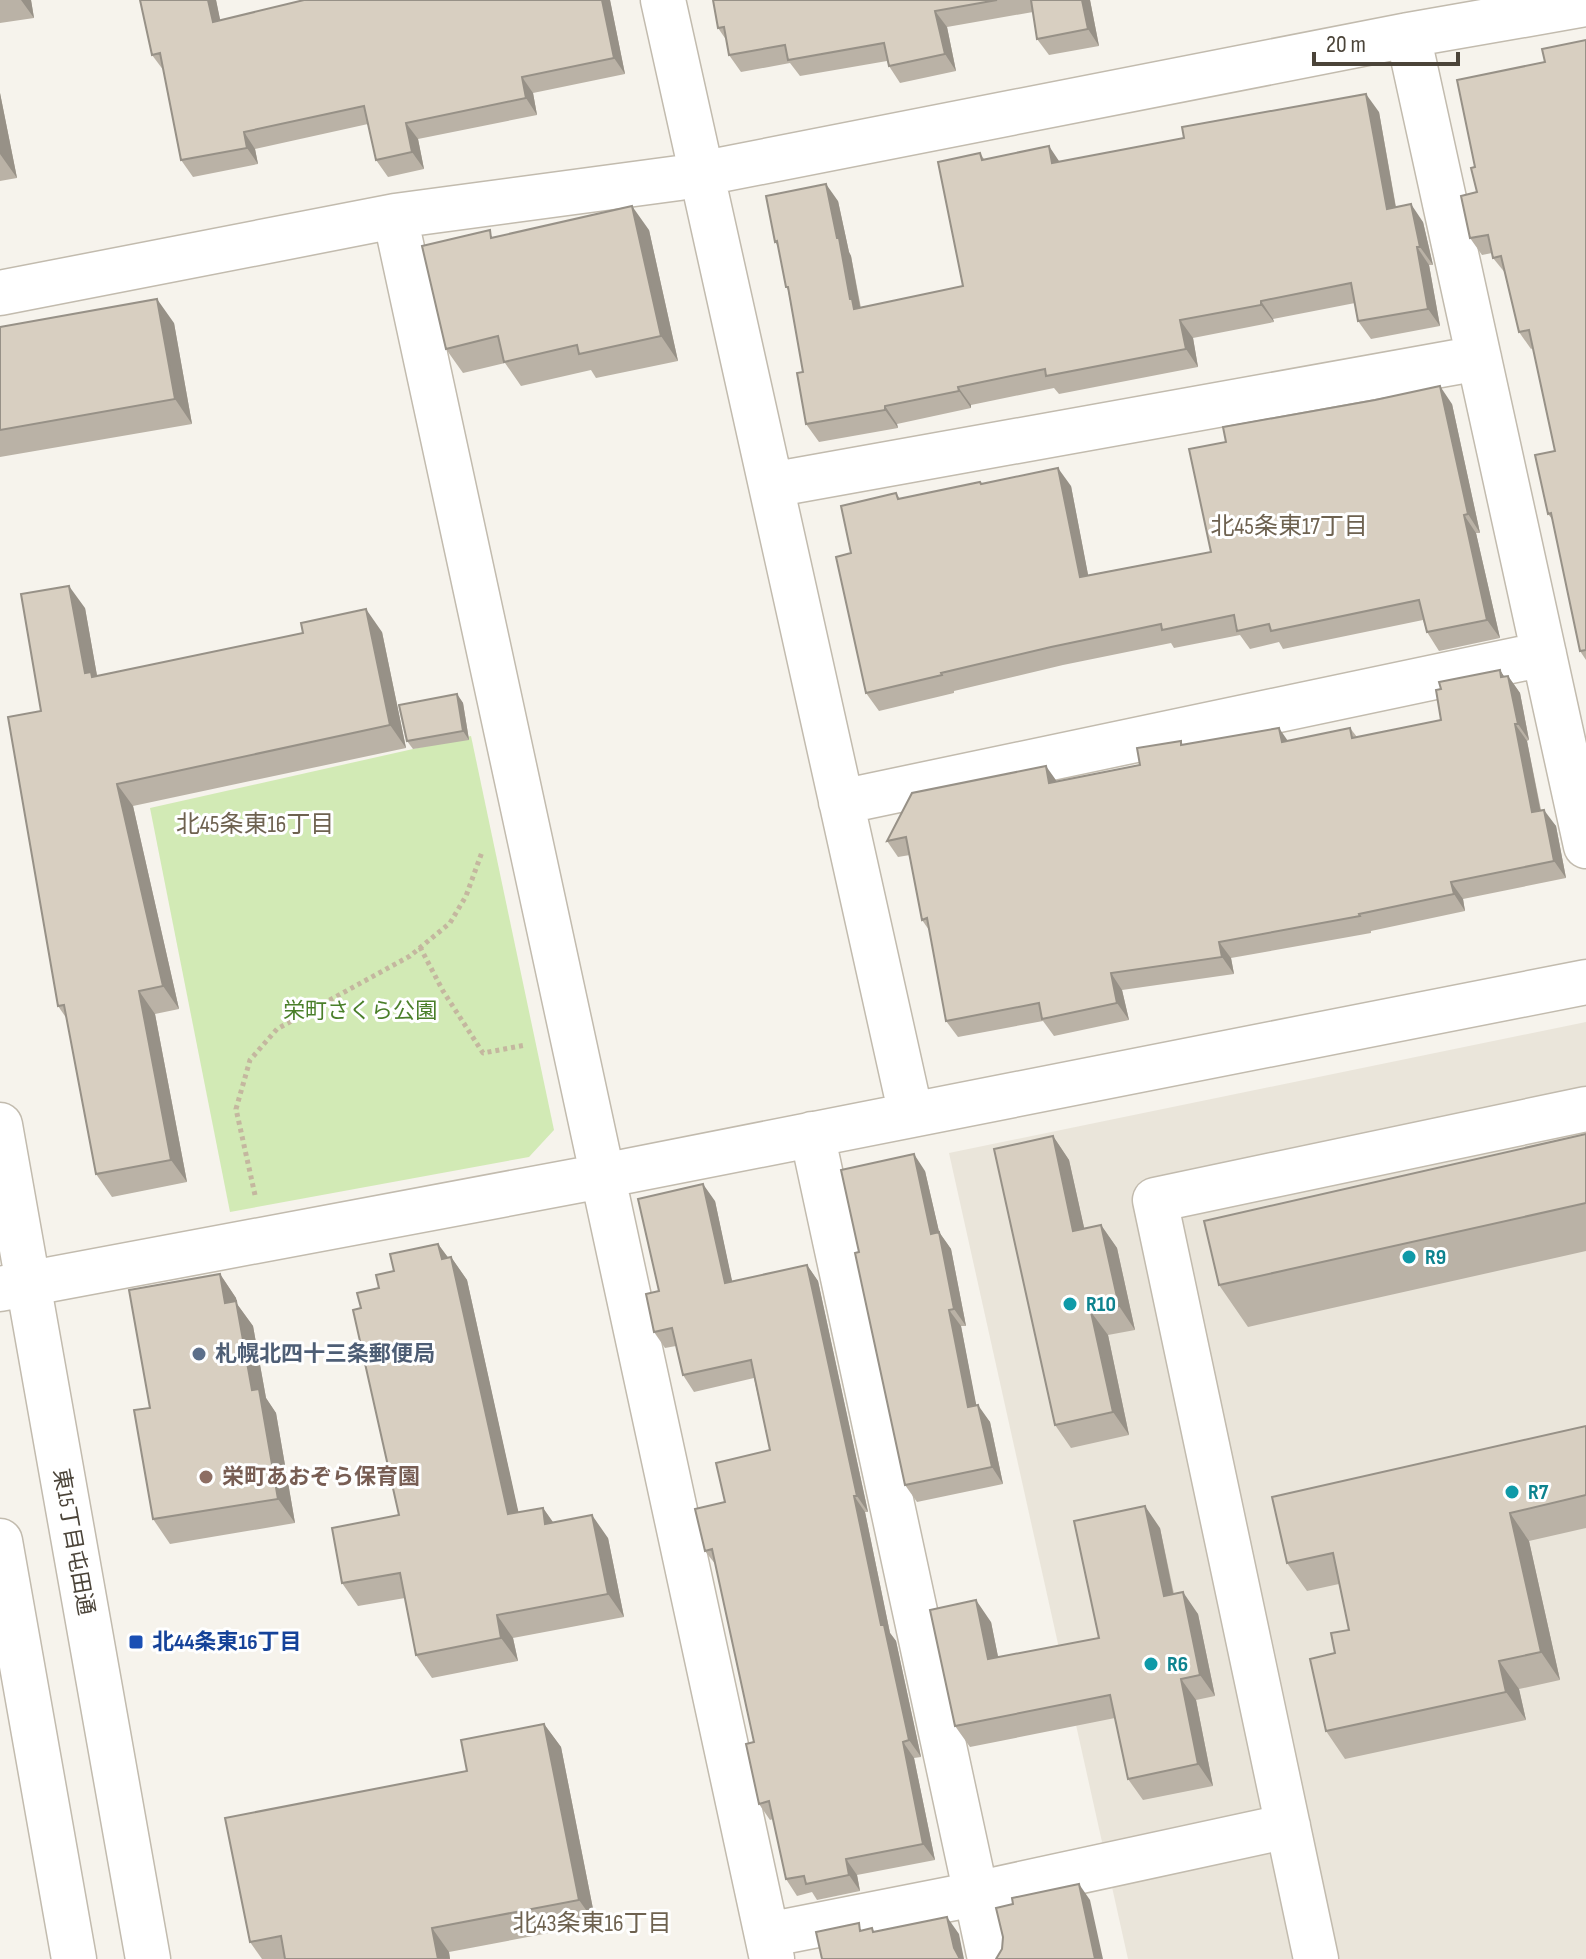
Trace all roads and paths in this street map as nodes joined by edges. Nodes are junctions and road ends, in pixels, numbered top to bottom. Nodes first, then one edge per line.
1 (663, 0) edge
2 (1586, 4) edge
3 (1408, 35) junction
4 (702, 173) junction
5 (395, 216) junction
6 (0, 293) edge
7 (1479, 358) junction
8 (771, 485) junction
9 (1544, 654) junction
10 (841, 802) junction
11 (485, 843) dead end
12 (1586, 846) edge
13 (420, 947) junction
14 (1586, 982) edge
15 (528, 1045) dead end
16 (1586, 1109) edge
17 (911, 1115) junction
18 (0, 1125) edge
19 (812, 1134) junction
20 (602, 1176) junction
21 (6, 1200) edge
22 (256, 1200) dead end
23 (14, 1287) edge
24 (0, 1541) edge
25 (1288, 1826) junction
26 (975, 1894) junction
27 (769, 1947) edge
28 (74, 1959) edge
29 (148, 1959) edge
30 (990, 1959) edge
31 (1316, 1959) edge

1 - 4 street
2 - 3 street
3 - 4 street
3 - 7 street
4 - 5 street
4 - 8 street
5 - 6 street
5 - 20 street
7 - 8 street
7 - 9 street
8 - 10 street
9 - 10 street
9 - 12 street
10 - 17 street
11 - 13 path
13 - 15 path
13 - 22 path
14 - 17 street
16 - 25 street
17 - 19 street
18 - 21 street, 東15丁目屯田通
19 - 20 street
19 - 26 street
20 - 23 street
20 - 27 street
21 - 23 street, 東15丁目屯田通
23 - 29 street, 東15丁目屯田通
24 - 28 street
25 - 26 street
25 - 31 street
26 - 27 street
26 - 30 street

